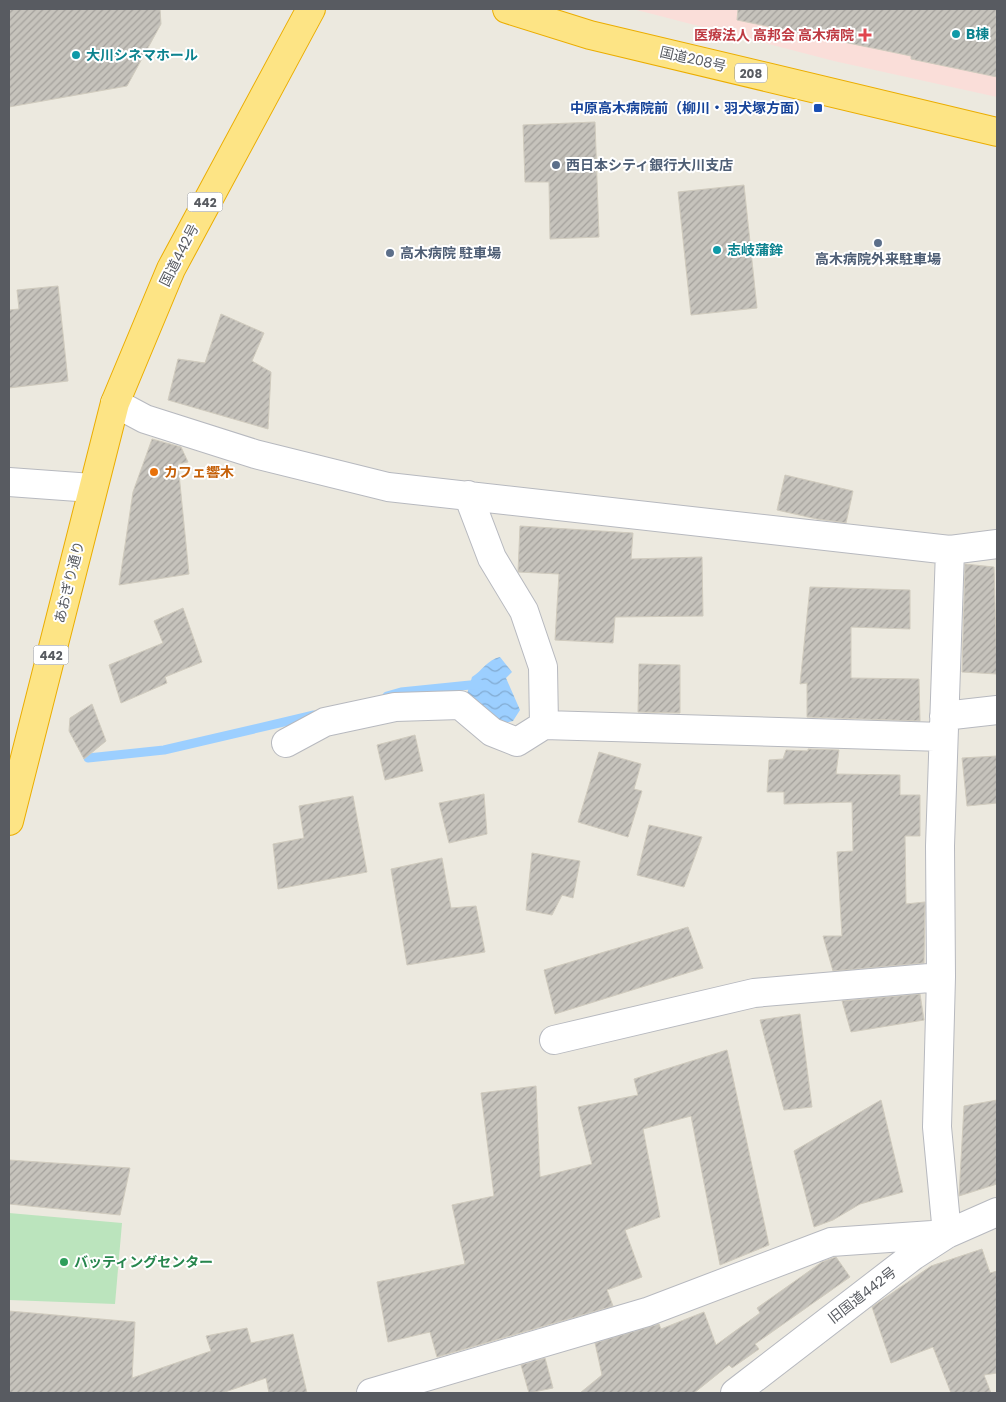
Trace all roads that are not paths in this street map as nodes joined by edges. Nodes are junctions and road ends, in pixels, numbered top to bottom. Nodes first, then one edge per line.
1 (311, 9) edge
2 (507, 9) edge
3 (997, 132) edge
4 (116, 403) junction
5 (9, 482) edge
6 (92, 488) junction
7 (468, 495) junction
8 (997, 544) edge
9 (950, 550) junction
10 (997, 710) edge
11 (544, 725) junction
12 (944, 727) junction
13 (286, 743) dead end
14 (9, 822) edge
15 (941, 977) junction
16 (554, 1040) dead end
17 (997, 1212) edge
18 (947, 1234) junction
19 (371, 1393) edge
20 (735, 1393) edge

1 - 4 highway, 国道442号 / 442
2 - 3 highway, 国道208号 / 208
4 - 6 highway, 国道442号 / 442
4 - 7 street
5 - 6 street
6 - 14 highway, あおぎり通り / 442
7 - 9 street
7 - 11 street
8 - 9 street
9 - 12 street
10 - 12 street
11 - 12 street
11 - 13 street
12 - 15 street
15 - 16 street
15 - 18 street
17 - 18 street, 旧国道442号
18 - 19 street
18 - 20 street, 旧国道442号

